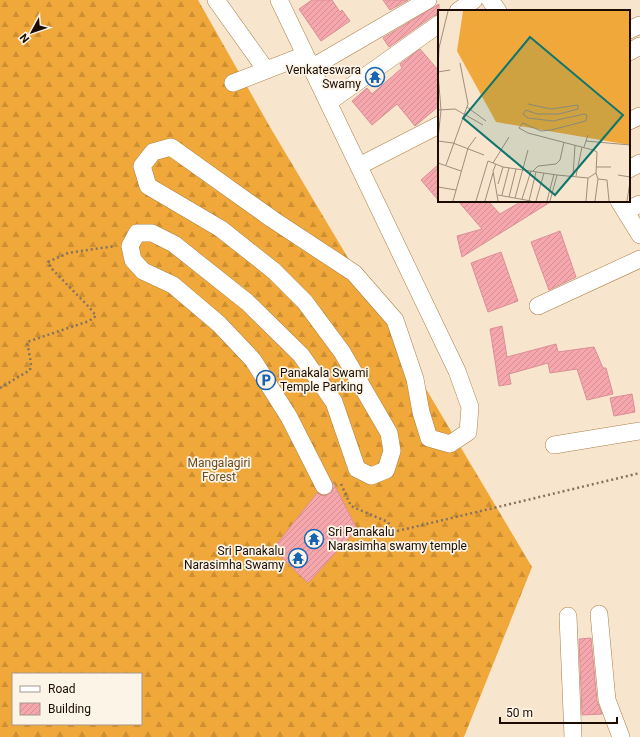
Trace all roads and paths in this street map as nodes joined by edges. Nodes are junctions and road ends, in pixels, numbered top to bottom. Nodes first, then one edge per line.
1 (216, 0) edge
2 (279, 0) edge
3 (428, 0) edge
4 (474, 0) edge
5 (490, 0) edge
6 (459, 10) edge
7 (497, 10) edge
8 (438, 25) edge
9 (640, 25) edge
10 (630, 30) edge
11 (640, 46) edge
12 (630, 51) edge
13 (308, 61) junction
14 (266, 70) junction
15 (233, 83) dead end
16 (329, 102) junction
17 (640, 116) edge
18 (630, 121) edge
19 (438, 126) edge
20 (640, 163) edge
21 (359, 166) junction
22 (630, 168) edge
23 (628, 205) edge
24 (640, 235) edge
25 (130, 246) junction
26 (640, 259) edge
27 (538, 306) dead end
28 (0, 388) edge
29 (640, 431) edge
30 (554, 445) dead end
31 (640, 473) edge
32 (330, 486) joint
33 (599, 614) dead end
34 (568, 616) dead end
35 (573, 737) edge
36 (621, 737) edge

1 - 14 street
2 - 13 street
3 - 13 street
4 - 6 street
5 - 7 street
8 - 16 street
9 - 10 street
11 - 12 street
13 - 14 street
13 - 16 street
14 - 15 street
16 - 21 street
17 - 18 street
19 - 21 street
20 - 22 street
21 - 25 street
23 - 24 street
25 - 28 path
25 - 32 street
26 - 27 street
29 - 30 street
31 - 32 path
33 - 36 street
34 - 35 street

